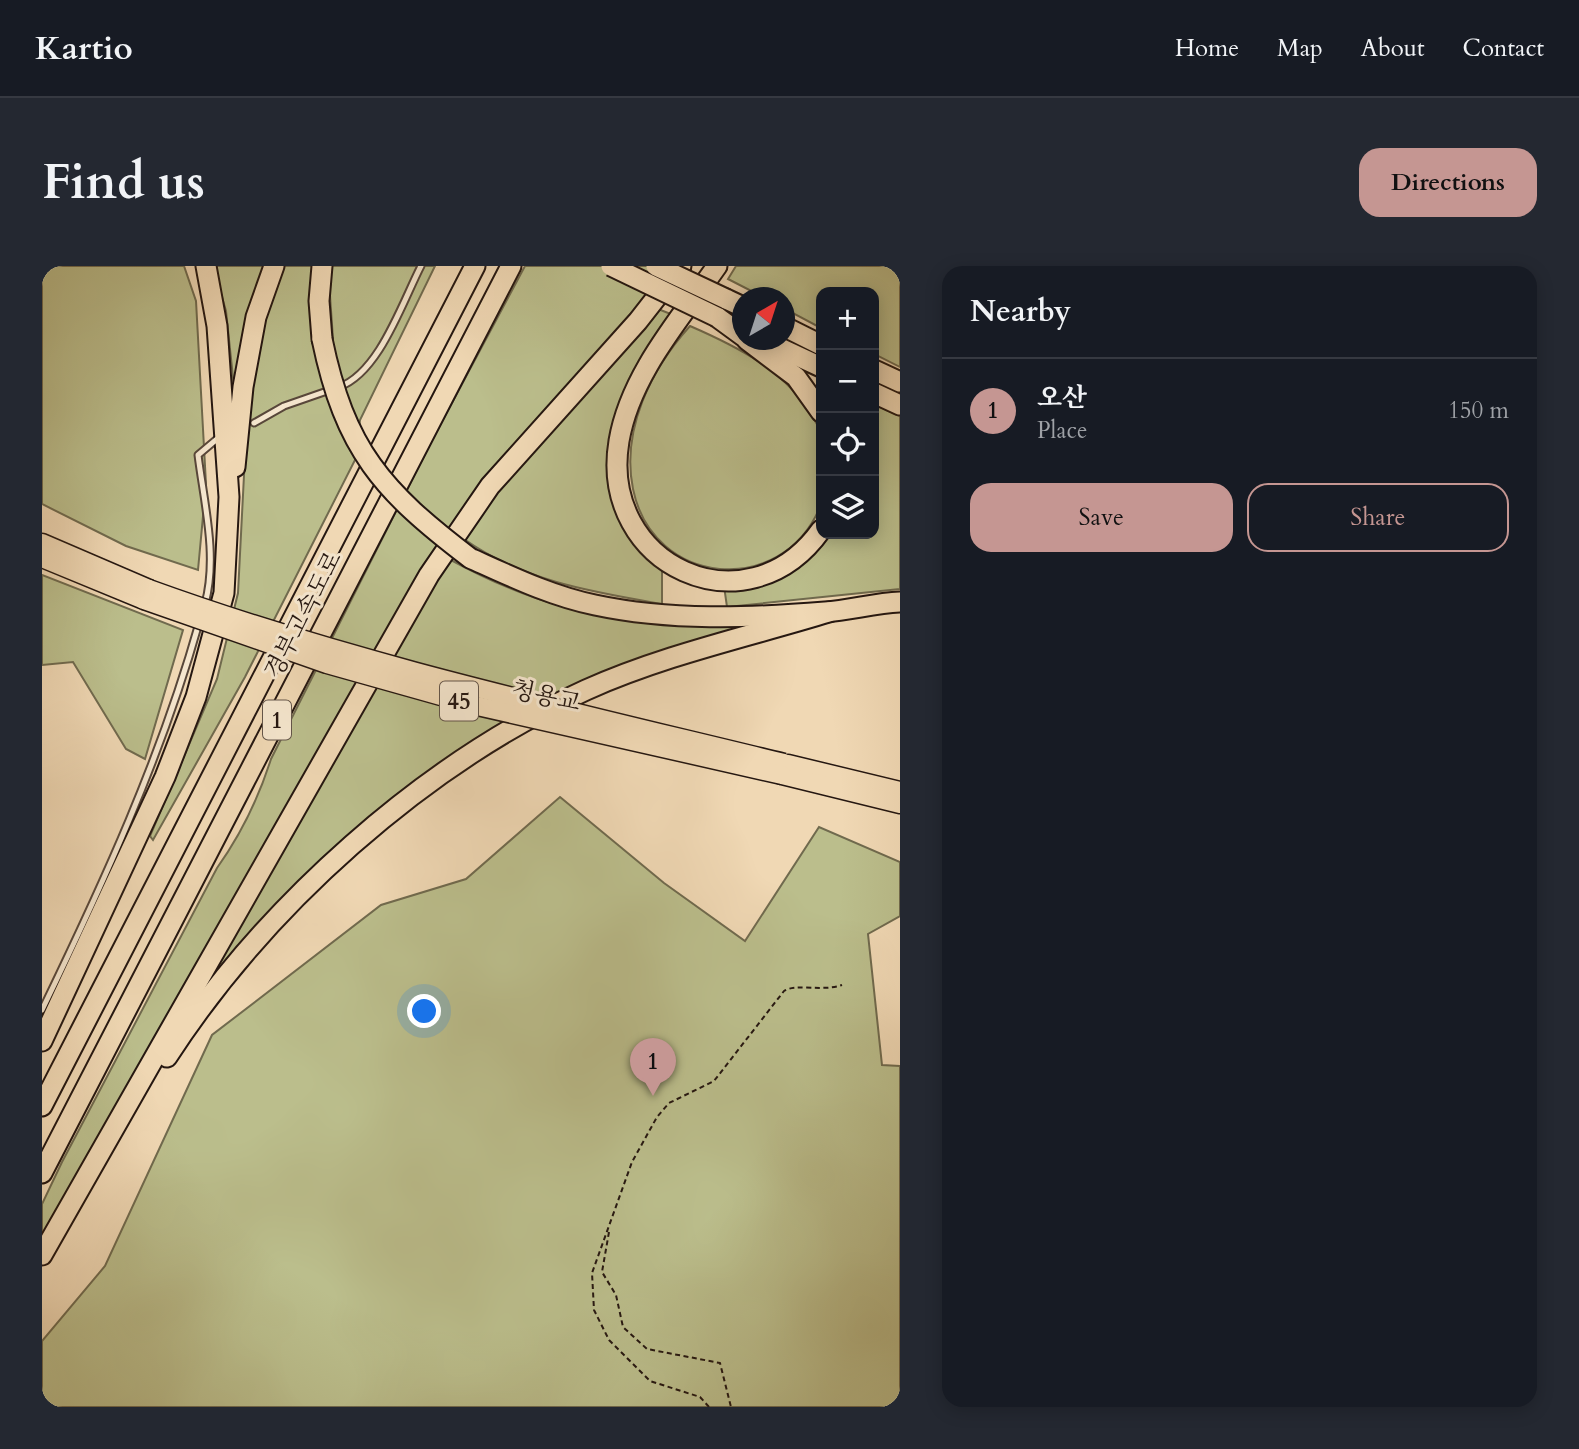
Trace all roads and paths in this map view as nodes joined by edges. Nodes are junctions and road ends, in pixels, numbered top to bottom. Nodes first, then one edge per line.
1 (206, 266) edge
2 (274, 266) edge
3 (322, 266) edge
4 (421, 266) edge
5 (475, 266) edge
6 (511, 266) edge
7 (611, 266) edge
8 (656, 266) edge
9 (681, 266) edge
10 (717, 266) edge
11 (732, 302) edge
12 (717, 317) junction
13 (732, 324) edge
14 (732, 328) edge
15 (795, 332) edge
16 (816, 342) edge
17 (760, 350) edge
18 (784, 350) edge
19 (816, 365) edge
20 (879, 372) edge
21 (900, 382) edge
22 (879, 395) edge
23 (816, 405) edge
24 (900, 405) edge
25 (254, 423) dead end
26 (217, 439) dead end
27 (229, 497) junction
28 (816, 536) edge
29 (42, 543) edge
30 (42, 558) edge
31 (147, 595) junction
32 (900, 602) edge
33 (829, 611) junction
34 (783, 769) junction
35 (900, 791) edge
36 (900, 804) edge
37 (842, 985) dead end
38 (42, 1010) edge
39 (42, 1041) edge
40 (42, 1106) edge
41 (42, 1173) edge
42 (83, 1184) junction
43 (610, 1226) junction
44 (42, 1255) edge
45 (709, 1407) edge
46 (731, 1407) edge

1 - 27 highway
2 - 27 highway
3 - 33 highway, bridge
4 - 25 lane
5 - 40 highway, 경부고속도로 / 1
6 - 41 highway, 경부고속도로 / 1
7 - 12 highway, bridge
8 - 11 highway, bridge
9 - 42 highway
10 - 28 highway
12 - 13 highway
12 - 14 highway
15 - 16 highway
17 - 23 highway
18 - 19 highway
20 - 21 highway
22 - 24 highway
26 - 38 lane
27 - 39 highway
29 - 31 highway, 45
30 - 31 highway, 45
31 - 34 highway, 청용교 / 45, bridge
32 - 33 highway
33 - 42 highway
34 - 35 highway, 45
34 - 36 highway, 45
37 - 43 path
42 - 44 highway
43 - 45 path
43 - 46 path

